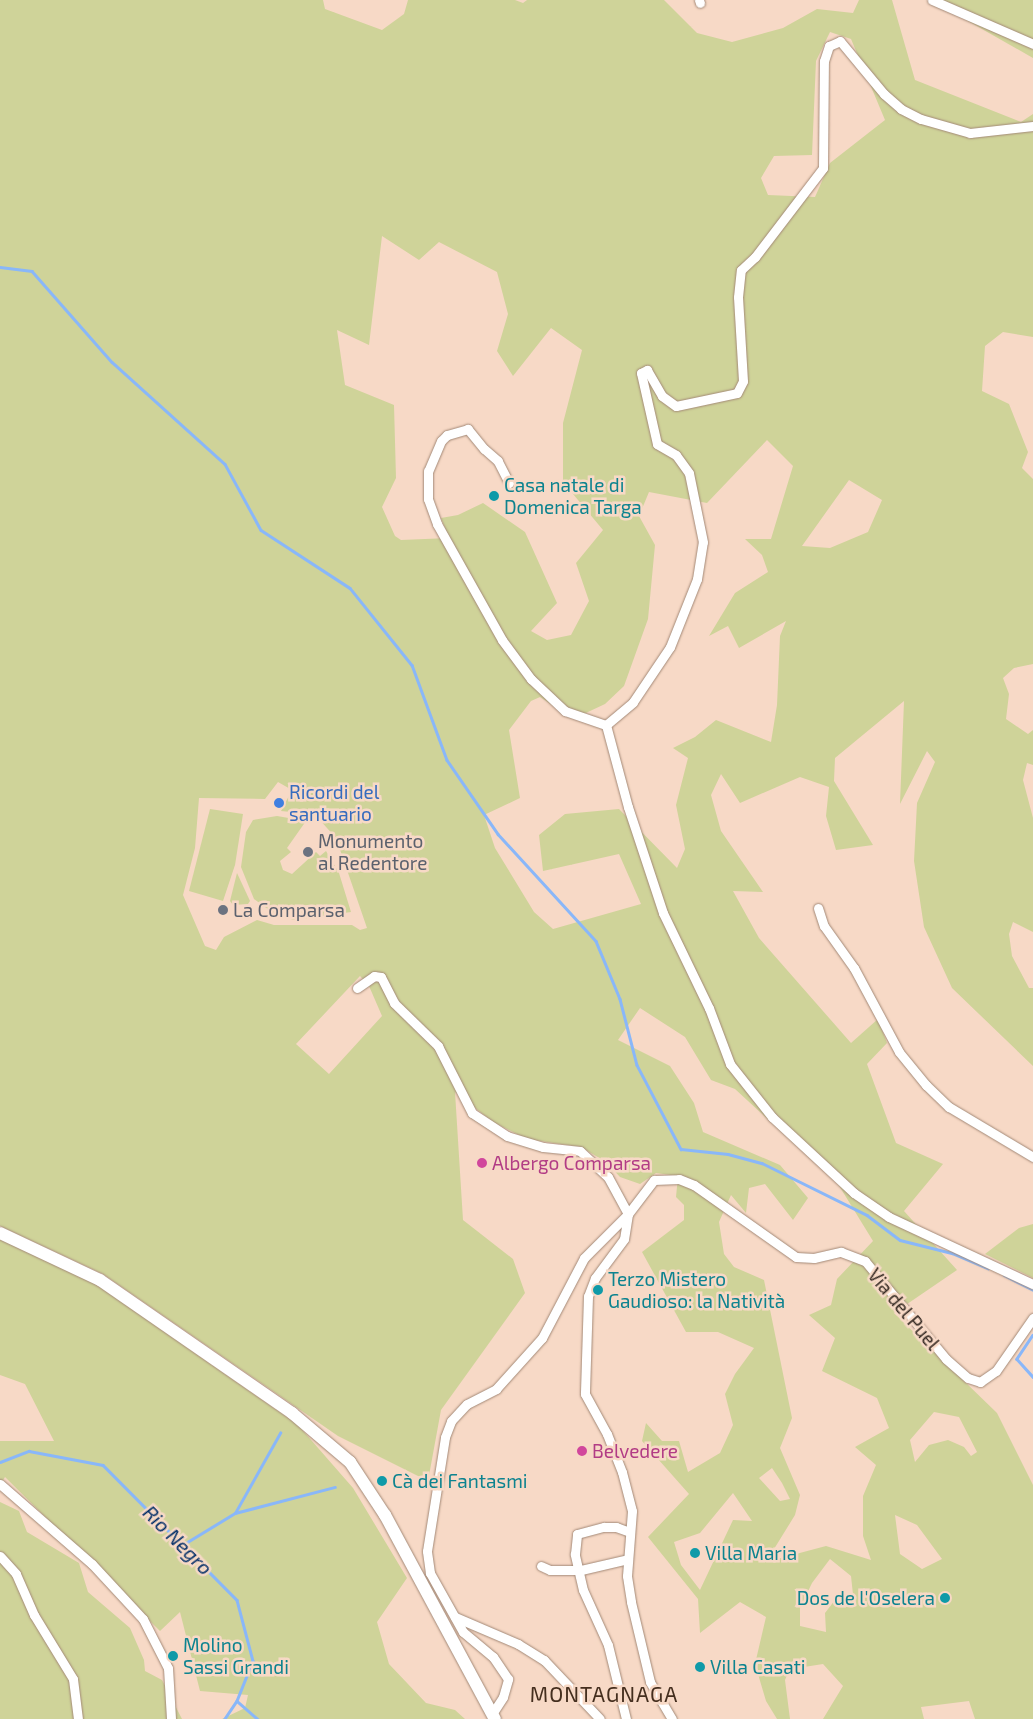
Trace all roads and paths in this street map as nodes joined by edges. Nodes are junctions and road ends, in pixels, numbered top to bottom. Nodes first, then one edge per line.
1 (932, 0) edge
2 (1033, 44) edge
3 (1033, 126) edge
4 (508, 483) dead end
5 (606, 725) junction
6 (818, 908) dead end
7 (357, 988) dead end
8 (1033, 1157) edge
9 (628, 1214) junction
10 (0, 1233) edge
11 (1033, 1284) edge
12 (1033, 1318) edge
13 (0, 1484) edge
14 (630, 1532) junction
15 (0, 1556) edge
16 (628, 1559) junction
17 (541, 1566) dead end
18 (581, 1570) junction
19 (455, 1617) junction
20 (494, 1716) edge
21 (78, 1719) edge
22 (171, 1719) edge
23 (600, 1719) edge
24 (626, 1719) edge
25 (672, 1719) edge

1 - 2 street
3 - 5 street
4 - 5 street
5 - 11 street
6 - 8 street
7 - 9 street
9 - 12 street, Via del Puel
9 - 14 street
9 - 19 street
10 - 20 main road
13 - 22 street
14 - 16 street
14 - 18 street
15 - 21 street
16 - 18 street
16 - 25 street
17 - 18 street
18 - 24 street
19 - 20 street
19 - 23 street

